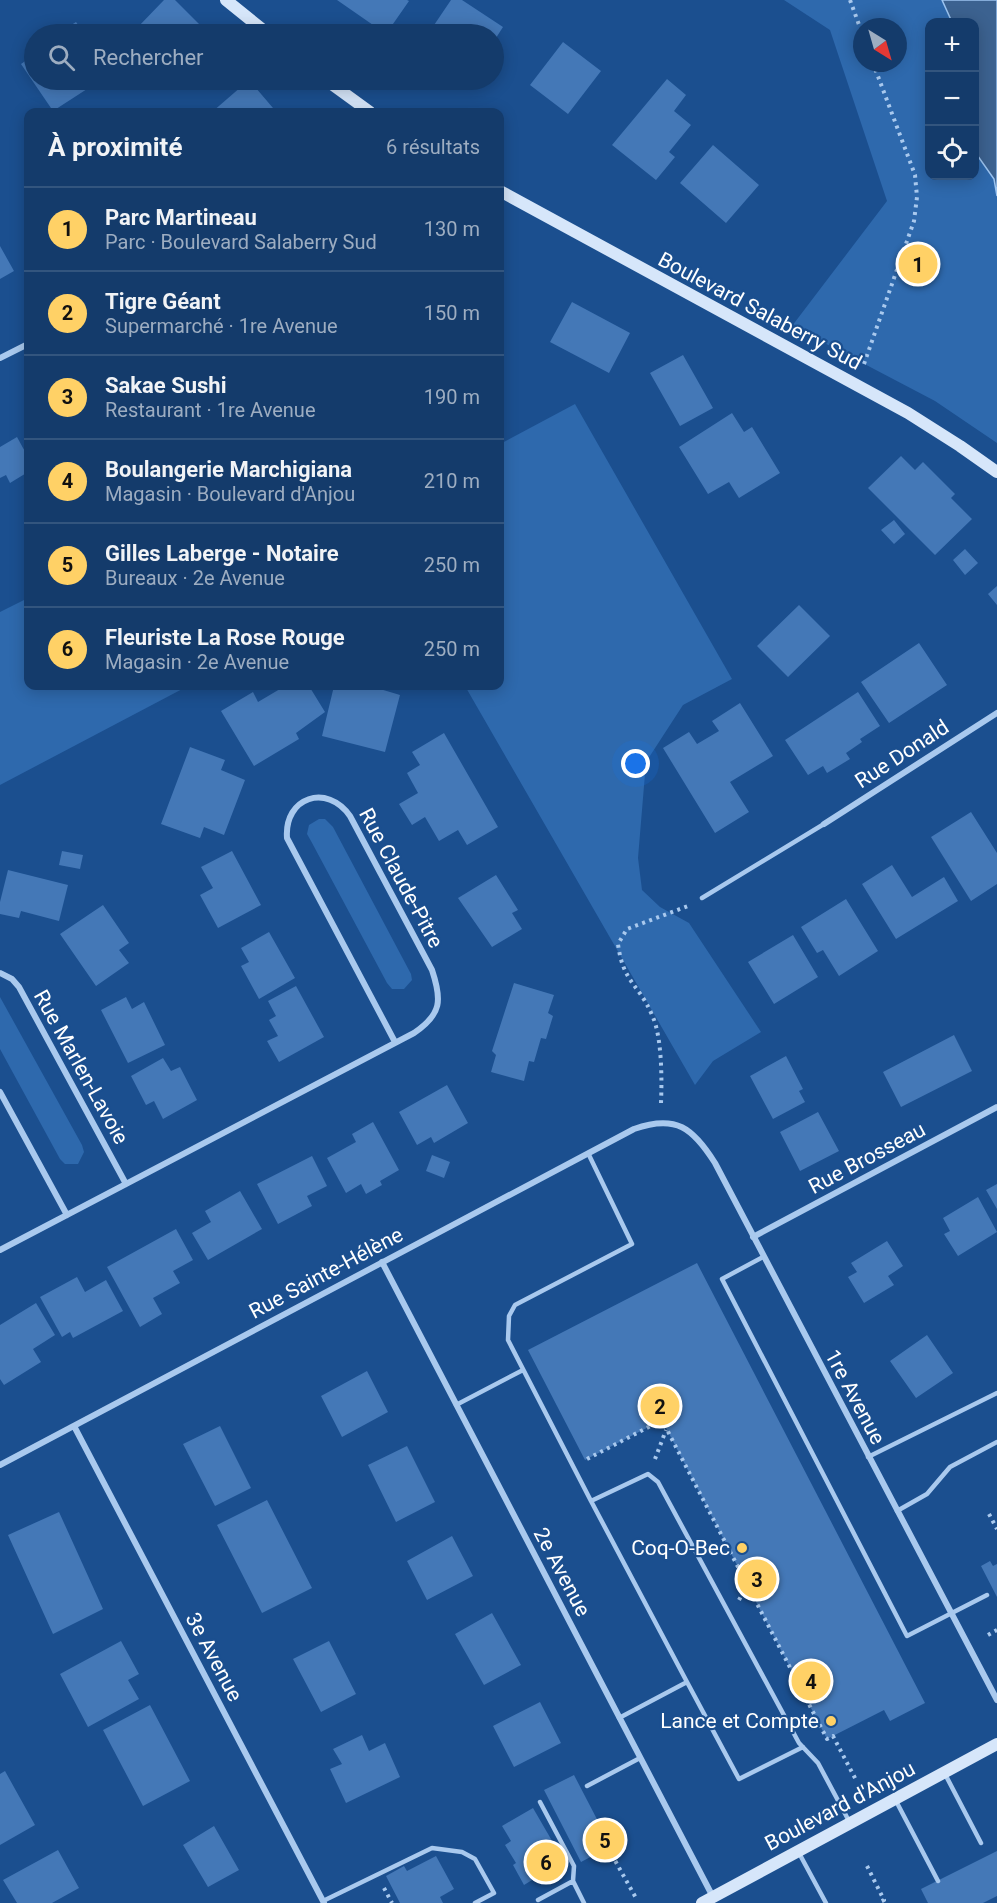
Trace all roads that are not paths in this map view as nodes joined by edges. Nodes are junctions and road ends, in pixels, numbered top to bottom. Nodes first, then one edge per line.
1 (226, 0) edge
2 (256, 24) edge
3 (340, 90) edge
4 (364, 108) edge
5 (504, 193) edge
6 (24, 346) edge
7 (0, 358) edge
8 (997, 472) edge
9 (997, 713) edge
10 (824, 824) joint
11 (702, 898) road end
12 (0, 973) edge
13 (395, 1042) junction
14 (0, 1092) edge
15 (997, 1107) edge
16 (671, 1123) joint
17 (588, 1153) junction
18 (126, 1184) junction
19 (67, 1215) junction
20 (753, 1237) junction
21 (0, 1251) edge
22 (763, 1257) junction
23 (381, 1262) junction
24 (523, 1370) junction
25 (997, 1393) edge
26 (456, 1405) junction
27 (74, 1426) junction
28 (997, 1442) edge
29 (868, 1457) junction
30 (0, 1465) edge
31 (591, 1501) junction
32 (897, 1510) junction
33 (987, 1594) dead end
34 (951, 1613) junction
35 (687, 1682) junction
36 (997, 1700) edge
37 (619, 1718) junction
38 (997, 1744) edge
39 (803, 1747) junction
40 (640, 1758) junction
41 (944, 1773) junction
42 (587, 1786) dead end
43 (895, 1799) junction
44 (540, 1802) dead end
45 (850, 1823) junction
46 (981, 1843) dead end
47 (798, 1851) junction
48 (573, 1881) junction
49 (938, 1881) dead end
50 (538, 1900) dead end
51 (711, 1901) edge
52 (324, 1902) edge
53 (475, 1903) edge
54 (584, 1903) edge
55 (826, 1903) edge

1 - 2 street
3 - 4 street
5 - 8 street, Boulevard Salaberry Sud
6 - 7 street
9 - 10 street, Rue Donald
10 - 11 lane
12 - 18 street, Rue Marlen-Lavoie
13 - 13 street, Rue Claude-Pitre
13 - 18 street, Rue Claude-Pitre
14 - 19 street
15 - 20 street, Rue Brosseau
16 - 17 street, Rue Sainte-Hélène
16 - 20 street, 1re Avenue
17 - 23 street, Rue Sainte-Hélène
17 - 24 lane
18 - 19 street, Rue Claude-Pitre
19 - 21 street, Rue Claude-Pitre
20 - 22 street, 1re Avenue
22 - 29 street, 1re Avenue
22 - 34 lane
23 - 26 street, 2e Avenue
23 - 27 street, Rue Sainte-Hélène
24 - 26 lane
24 - 31 lane
25 - 29 lane
26 - 37 street, 2e Avenue
27 - 30 street, Rue Sainte-Hélène
27 - 52 street, 3e Avenue
28 - 32 lane
29 - 32 street, 1re Avenue
31 - 35 lane
31 - 39 lane
32 - 34 street, 1re Avenue
33 - 34 lane
34 - 36 street, 1re Avenue
35 - 37 lane
35 - 39 lane
37 - 40 street, 2e Avenue
38 - 41 street, Boulevard d'Anjou
39 - 45 lane
40 - 42 lane
40 - 51 street, 2e Avenue
41 - 43 street, Boulevard d'Anjou
41 - 46 lane
43 - 45 street, Boulevard d'Anjou
43 - 49 lane
44 - 48 lane
45 - 47 street, Boulevard d'Anjou
47 - 51 street, Boulevard d'Anjou
47 - 55 lane
48 - 50 lane
48 - 54 lane
52 - 53 lane

